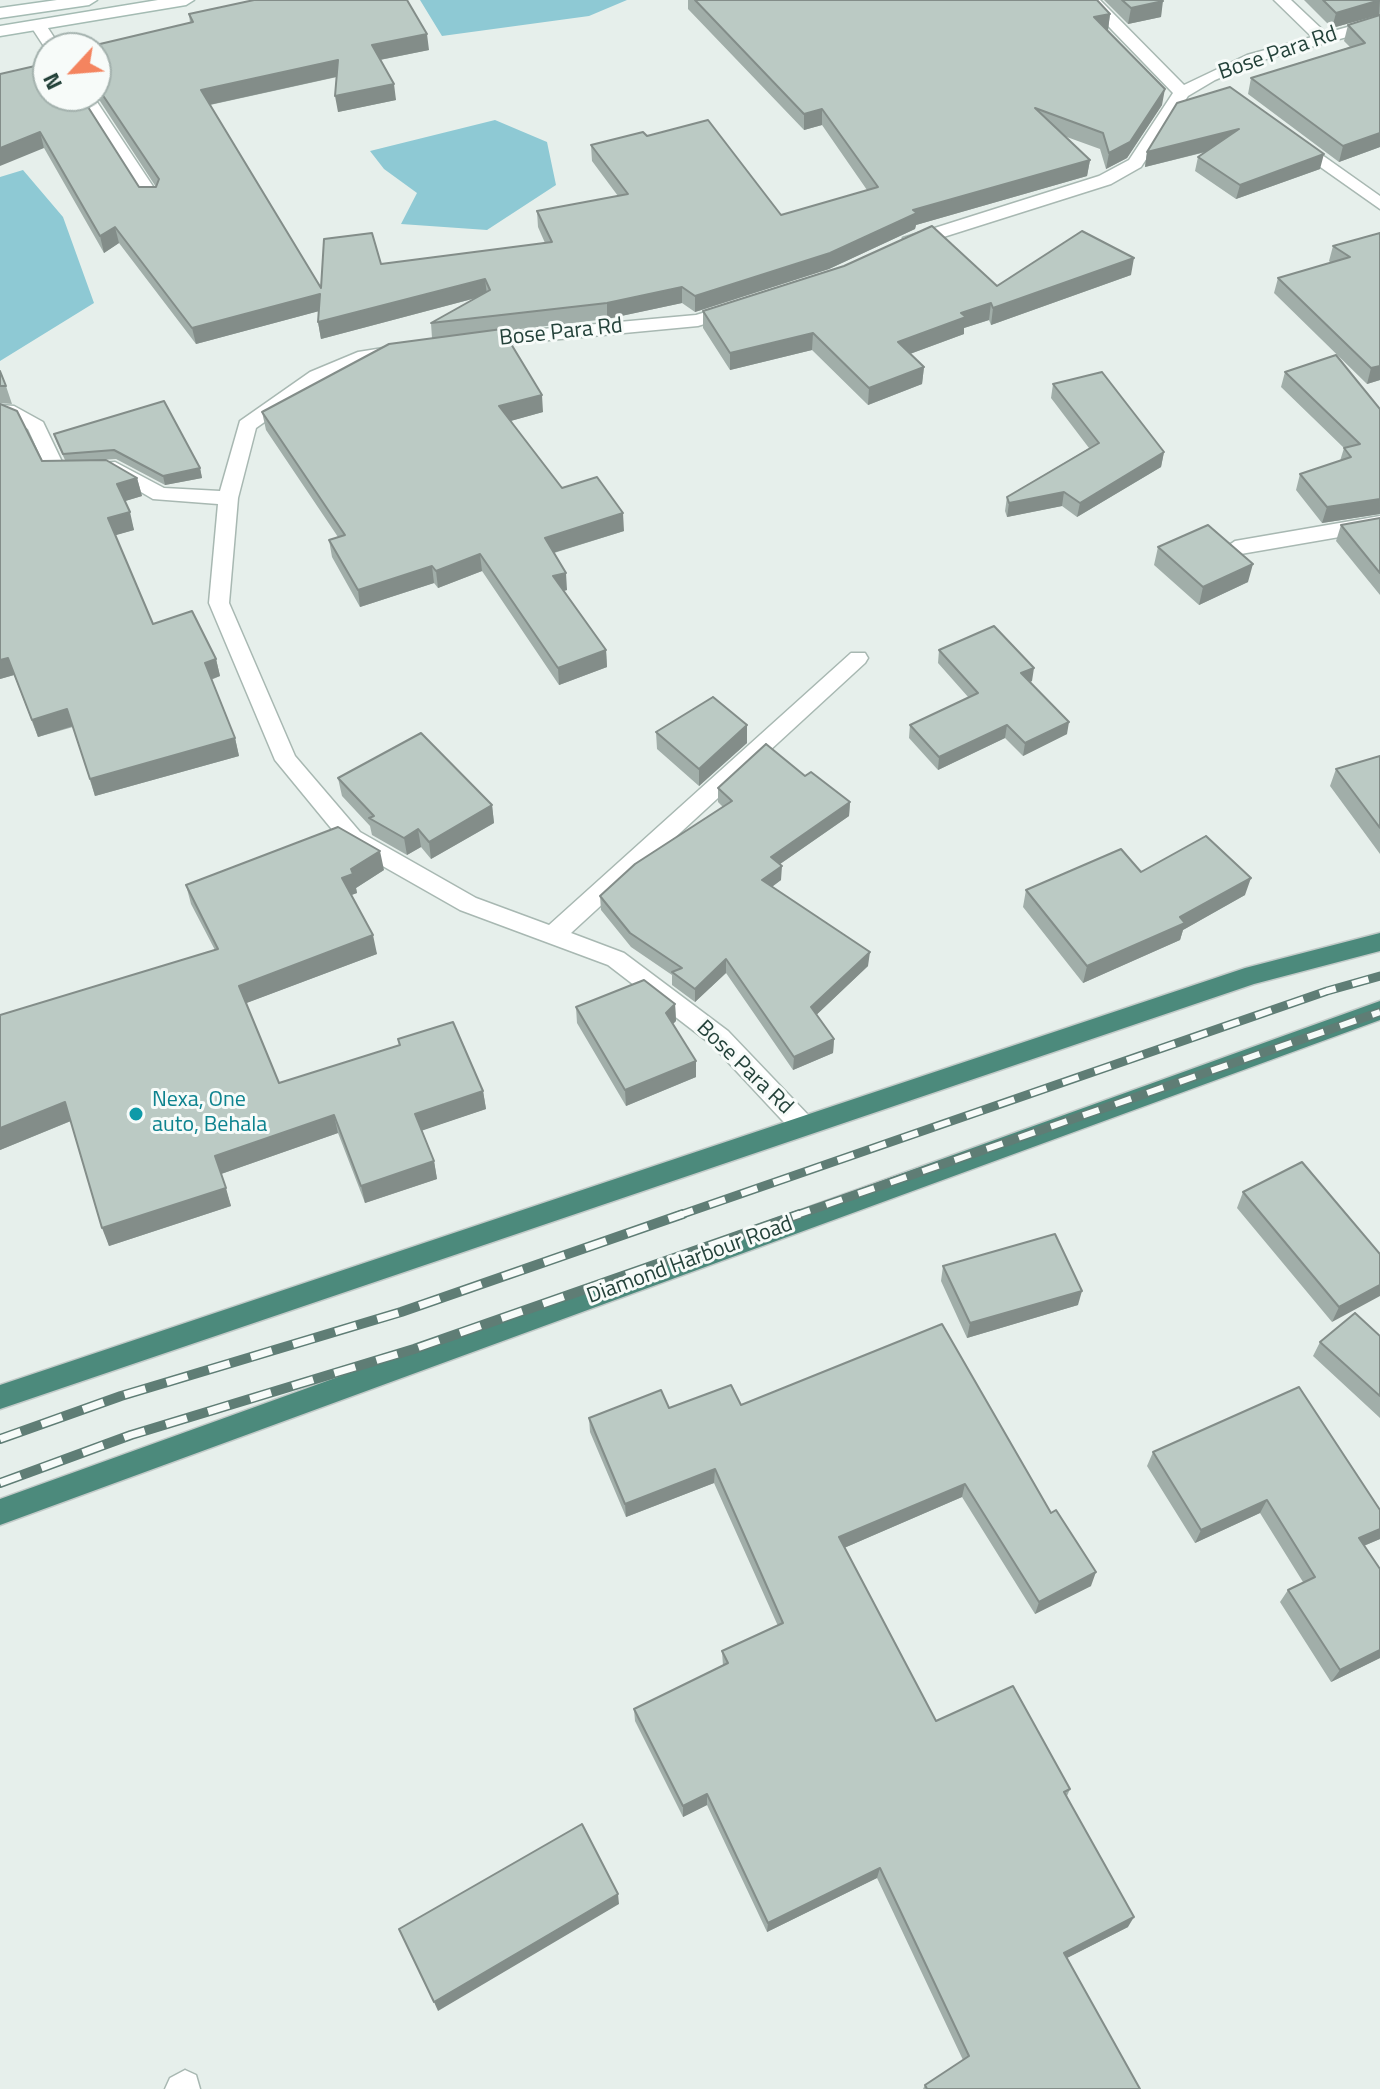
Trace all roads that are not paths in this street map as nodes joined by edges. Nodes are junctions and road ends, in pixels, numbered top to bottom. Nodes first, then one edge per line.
1 (89, 0) edge
2 (186, 0) edge
3 (1091, 0) edge
4 (1282, 0) edge
5 (0, 13) edge
6 (1380, 23) edge
7 (38, 25) junction
8 (0, 31) edge
9 (43, 32) edge
10 (1321, 37) junction
11 (1182, 93) junction
12 (95, 112) edge
13 (1282, 132) edge
14 (151, 197) edge
15 (1380, 204) edge
16 (887, 252) edge
17 (753, 302) edge
18 (460, 344) edge
19 (413, 350) edge
20 (0, 411) edge
21 (228, 498) junction
22 (1380, 523) edge
23 (1235, 548) edge
24 (858, 658) dead end
25 (553, 935) junction
26 (1380, 942) edge
27 (1380, 1010) edge
28 (803, 1126) junction
29 (0, 1397) edge
30 (0, 1512) edge

1 - 5 street
2 - 7 street
3 - 11 street
4 - 10 street
6 - 10 street, Bose Para Rd
7 - 8 street
7 - 9 street
10 - 11 street, Bose Para Rd
11 - 16 street, Bose Para Rd
12 - 14 street
13 - 15 street
17 - 18 street, Bose Para Rd
19 - 21 street, Bose Para Rd
20 - 21 street
21 - 25 street, Bose Para Rd
22 - 23 street
24 - 25 street
25 - 28 street, Bose Para Rd
26 - 28 highway
27 - 30 highway, Diamond Harbour Road
28 - 29 highway

